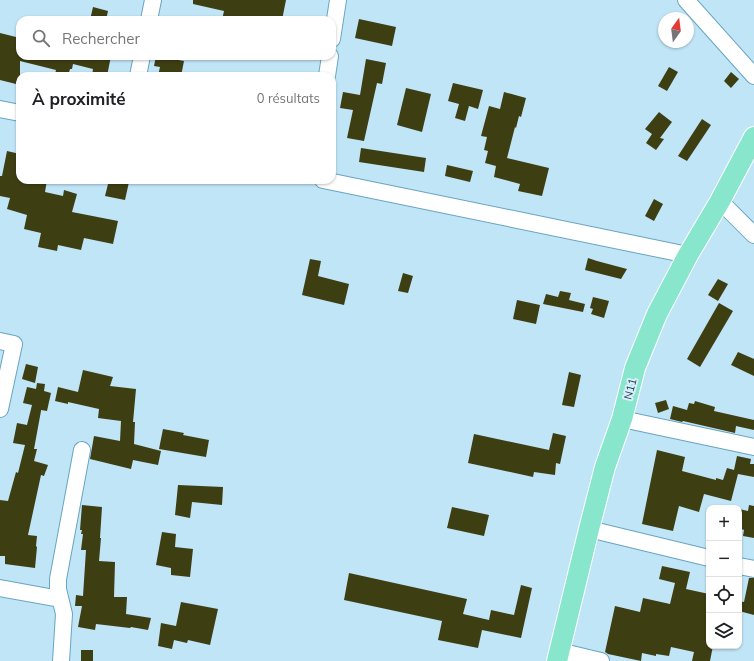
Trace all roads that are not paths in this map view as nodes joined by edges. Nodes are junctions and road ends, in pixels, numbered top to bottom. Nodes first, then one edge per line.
1 (153, 0) edge
2 (338, 0) edge
3 (686, 0) edge
4 (150, 16) edge
5 (336, 16) edge
6 (141, 60) edge
7 (329, 60) edge
8 (139, 72) edge
9 (328, 72) edge
10 (754, 76) edge
11 (0, 109) edge
12 (16, 112) edge
13 (754, 138) edge
14 (336, 183) edge
15 (720, 201) junction
16 (754, 235) edge
17 (688, 255) junction
18 (0, 341) edge
19 (0, 410) edge
20 (622, 419) junction
21 (754, 447) edge
22 (82, 450) dead end
23 (589, 529) junction
24 (706, 557) edge
25 (742, 567) edge
26 (754, 569) edge
27 (0, 588) edge
28 (60, 599) junction
29 (558, 656) edge
30 (61, 661) edge
31 (601, 661) edge

1 - 4 street
2 - 5 street
3 - 10 street
6 - 8 street
7 - 9 street
11 - 12 street
13 - 15 main road, N11
14 - 17 street
15 - 16 street
15 - 17 main road, N11
17 - 20 main road, N11
18 - 19 street
20 - 21 street
20 - 23 main road, N11
22 - 28 street
23 - 24 street
23 - 29 main road, N11
25 - 26 street
27 - 28 street
28 - 30 street
29 - 31 street

